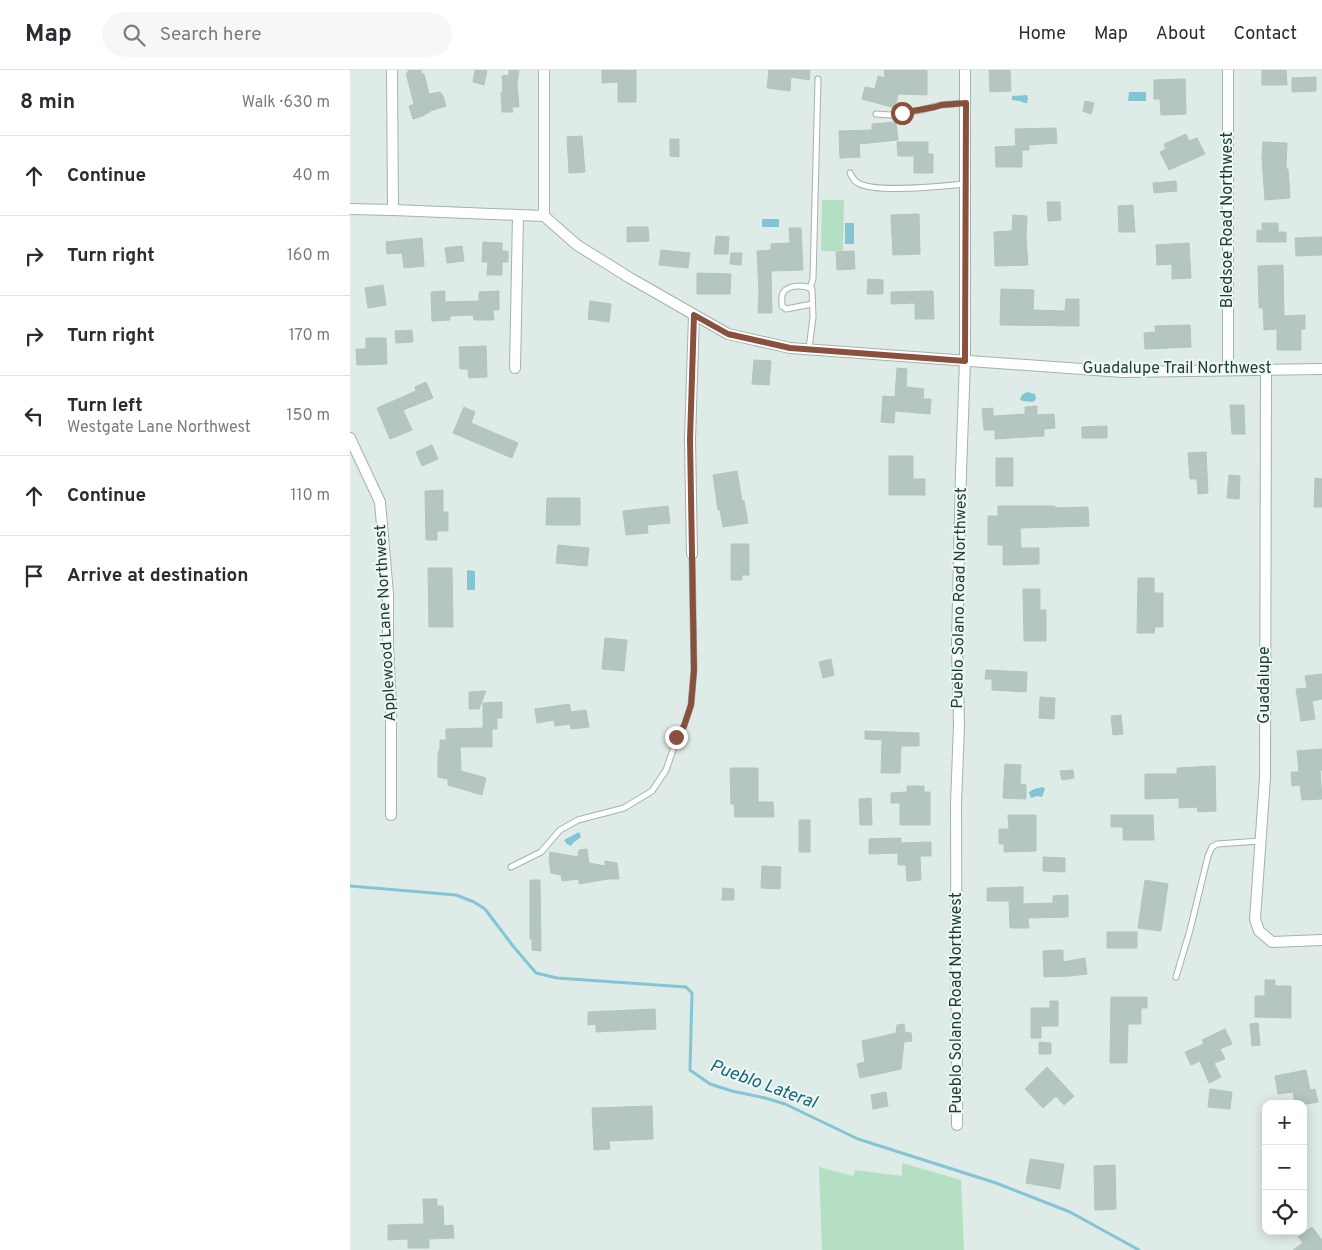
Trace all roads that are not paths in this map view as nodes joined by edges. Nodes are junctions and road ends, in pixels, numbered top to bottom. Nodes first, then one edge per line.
1 (392, 70) edge
2 (544, 70) edge
3 (965, 70) edge
4 (1228, 70) edge
5 (818, 79) dead end
6 (966, 103) junction
7 (876, 114) dead end
8 (850, 173) dead end
9 (966, 184) junction
10 (350, 210) edge
11 (393, 210) junction
12 (518, 216) junction
13 (544, 216) junction
14 (810, 288) junction
15 (812, 304) junction
16 (694, 315) junction
17 (809, 349) junction
18 (965, 361) junction
19 (515, 368) dead end
20 (1322, 369) edge
21 (1228, 370) junction
22 (1266, 370) junction
23 (350, 438) edge
24 (692, 554) joint
25 (391, 815) dead end
26 (1261, 841) junction
27 (511, 867) dead end
28 (1322, 940) edge
29 (1176, 977) dead end
30 (957, 1125) dead end

1 - 11 street
2 - 13 street
3 - 6 street, Pueblo Solano Road Northwest
4 - 21 street, Bledsoe Road Northwest
5 - 14 lane
6 - 7 lane
6 - 9 street, Pueblo Solano Road Northwest
8 - 9 lane
9 - 18 street, Pueblo Solano Road Northwest
10 - 11 street
11 - 12 street
12 - 13 street
12 - 19 street
13 - 16 street, Guadalupe Trail Northwest
14 - 15 lane
14 - 15 lane
15 - 17 lane
16 - 17 street, Guadalupe Trail Northwest
16 - 24 street
17 - 18 street, Guadalupe Trail Northwest
18 - 21 street, Guadalupe Trail Northwest
18 - 30 street, Pueblo Solano Road Northwest
20 - 22 street, Guadalupe Trail Northwest
21 - 22 street, Guadalupe Trail Northwest
22 - 26 street, Guadalupe
23 - 25 street, Applewood Lane Northwest
24 - 27 lane
26 - 28 street, Guadalupe
26 - 29 lane

